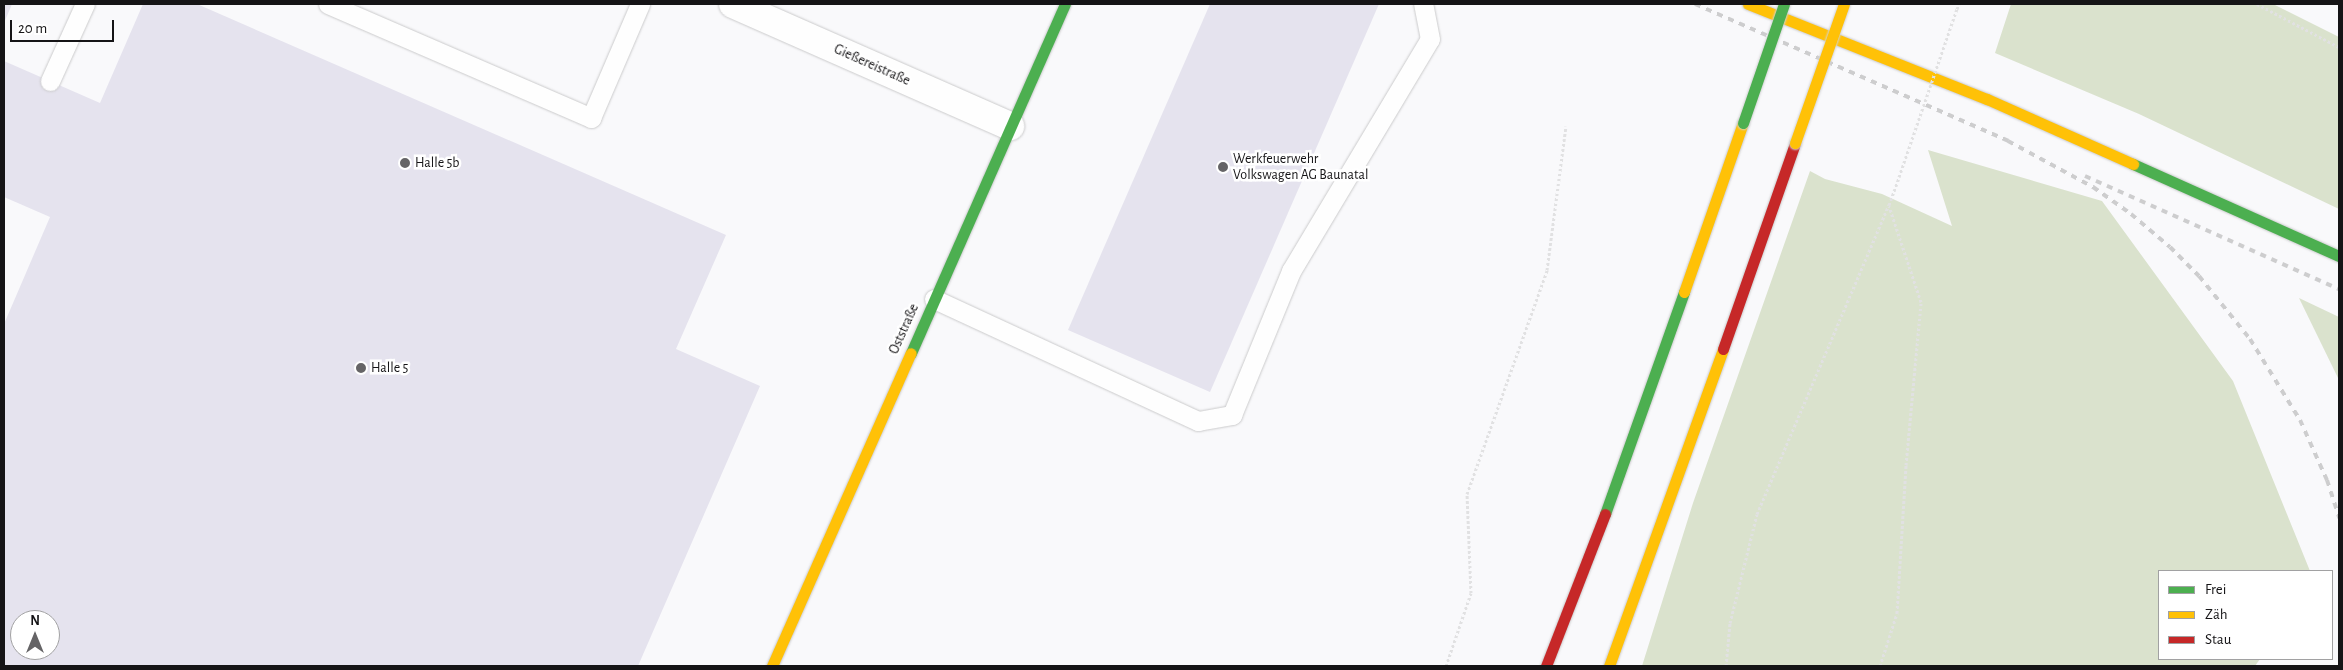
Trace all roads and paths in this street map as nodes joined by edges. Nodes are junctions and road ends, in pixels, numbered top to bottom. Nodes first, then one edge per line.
1 (85, 4) edge
2 (328, 4) edge
3 (640, 4) edge
4 (733, 4) edge
5 (1065, 4) edge
6 (1423, 4) edge
7 (1748, 4) edge
8 (1784, 4) edge
9 (1844, 4) edge
10 (1959, 4) edge
11 (2257, 4) edge
12 (2339, 47) edge
13 (50, 81) dead end
14 (1010, 126) junction
15 (1566, 126) dead end
16 (1889, 205) junction
17 (2339, 256) edge
18 (934, 299) junction
19 (772, 666) edge
20 (1446, 666) edge
21 (1546, 666) edge
22 (1609, 666) edge
23 (1726, 666) edge
24 (1880, 666) edge

1 - 13 lane
2 - 3 lane
4 - 14 street, Gießereistraße
5 - 14 main road, Oststraße
6 - 18 lane
7 - 17 main road
8 - 21 main road, bridge
9 - 22 main road, bridge
10 - 16 path, bridge
11 - 12 path
14 - 18 main road, Oststraße
15 - 20 path
16 - 23 path
16 - 24 path
18 - 19 main road, Oststraße

